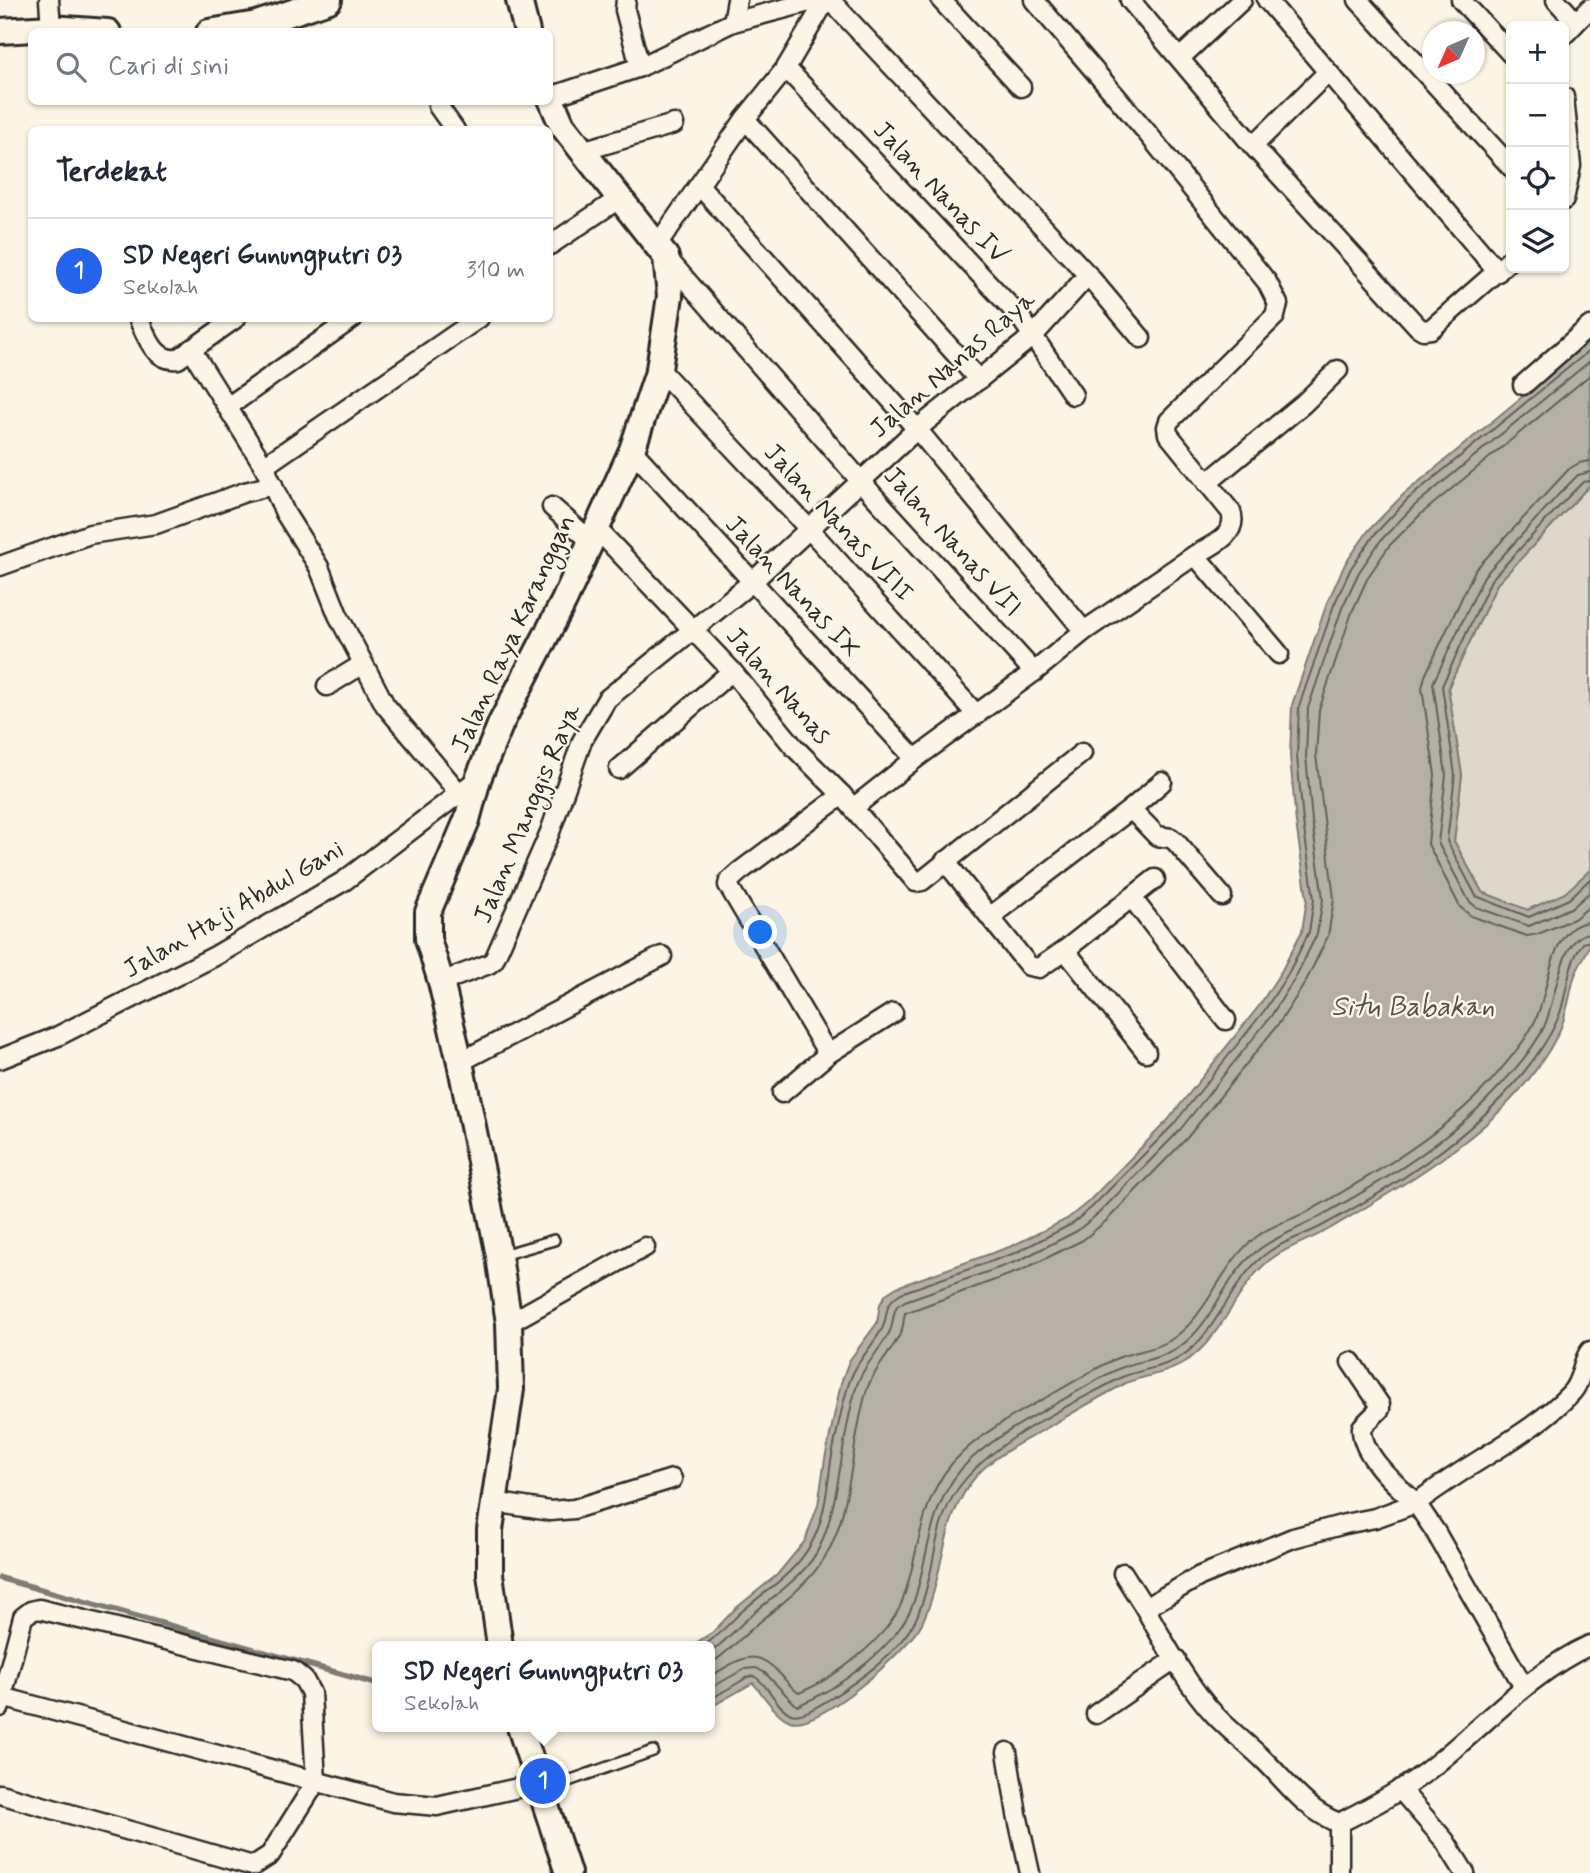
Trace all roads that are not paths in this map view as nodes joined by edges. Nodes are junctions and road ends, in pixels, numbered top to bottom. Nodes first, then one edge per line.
1 (49, 0) edge
2 (328, 0) edge
3 (519, 0) edge
4 (626, 0) edge
5 (737, 0) edge
6 (817, 0) edge
7 (828, 0) edge
8 (941, 0) edge
9 (1034, 0) edge
10 (1130, 0) edge
11 (1242, 0) edge
12 (1267, 0) edge
13 (1358, 0) edge
14 (1461, 0) edge
15 (1556, 0) edge
16 (1590, 8) edge
17 (733, 22) junction
18 (51, 28) edge
19 (233, 28) edge
20 (526, 28) edge
21 (1570, 28) edge
22 (28, 29) edge
23 (0, 31) edge
24 (1506, 49) edge
25 (1180, 58) junction
26 (640, 67) junction
27 (786, 68) junction
28 (1328, 72) junction
29 (1021, 87) dead end
30 (553, 96) edge
31 (553, 104) edge
32 (438, 106) dead end
33 (745, 119) junction
34 (674, 124) dead end
35 (452, 126) edge
36 (1253, 146) junction
37 (1569, 149) edge
38 (582, 152) junction
39 (1506, 162) edge
40 (1569, 176) edge
41 (699, 185) junction
42 (620, 198) junction
43 (553, 243) edge
44 (662, 250) junction
45 (1506, 264) edge
46 (1498, 272) junction
47 (1088, 275) junction
48 (140, 322) edge
49 (230, 322) edge
50 (347, 322) edge
51 (473, 322) edge
52 (1590, 326) edge
53 (1034, 335) junction
54 (1141, 338) dead end
55 (191, 349) junction
56 (659, 369) junction
57 (1338, 370) dead end
58 (979, 380) junction
59 (1523, 385) dead end
60 (1073, 395) dead end
61 (229, 406) junction
62 (917, 429) junction
63 (632, 450) junction
64 (264, 466) junction
65 (862, 481) junction
66 (1207, 483) junction
67 (273, 485) junction
68 (552, 507) dead end
69 (810, 530) junction
70 (595, 535) junction
71 (1195, 555) junction
72 (0, 566) edge
73 (752, 582) junction
74 (694, 631) junction
75 (1084, 631) junction
76 (1279, 654) dead end
77 (363, 664) junction
78 (732, 671) junction
79 (1034, 672) junction
80 (327, 686) dead end
81 (977, 715) junction
82 (1082, 753) dead end
83 (915, 759) junction
84 (619, 768) dead end
85 (1162, 782) dead end
86 (468, 786) junction
87 (847, 801) junction
88 (1130, 809) junction
89 (945, 861) junction
90 (1155, 879) dead end
91 (1222, 896) dead end
92 (1132, 898) junction
93 (991, 916) junction
94 (1065, 950) junction
95 (662, 956) dead end
96 (442, 982) junction
97 (893, 1013) dead end
98 (1226, 1020) dead end
99 (1146, 1052) dead end
100 (828, 1054) junction
101 (0, 1059) edge
102 (460, 1062) junction
103 (782, 1093) dead end
104 (554, 1240) dead end
105 (645, 1247) dead end
106 (499, 1256) junction
107 (509, 1323) junction
108 (1590, 1351) edge
109 (1351, 1362) dead end
110 (671, 1479) dead end
111 (493, 1502) junction
112 (1416, 1503) junction
113 (1123, 1573) dead end
114 (1145, 1608) junction
115 (499, 1641) edge
116 (1590, 1645) edge
117 (1176, 1659) junction
118 (4, 1668) edge
119 (1524, 1687) junction
120 (1, 1702) edge
121 (1096, 1714) dead end
122 (522, 1732) edge
123 (653, 1751) dead end
124 (1007, 1752) dead end
125 (316, 1782) junction
126 (541, 1787) junction
127 (1400, 1789) junction
128 (0, 1794) edge
129 (1339, 1823) junction
130 (568, 1873) edge
131 (1030, 1873) edge
132 (1339, 1873) edge
133 (1465, 1873) edge

1 - 18 street
2 - 19 street
3 - 20 street
4 - 26 street
5 - 17 street
6 - 17 street
7 - 27 street
7 - 47 street
8 - 29 street
9 - 66 street
10 - 25 street
11 - 25 street
12 - 28 street
13 - 39 street
14 - 24 street
15 - 21 street
16 - 21 street
17 - 26 street
22 - 23 street
25 - 36 street
26 - 30 street
27 - 33 street
27 - 53 street, Jalan Nanas IV
28 - 36 street
28 - 46 street
31 - 38 street
32 - 35 street
33 - 41 street
33 - 58 street
34 - 38 street
36 - 46 street
37 - 40 street
38 - 42 street
41 - 44 street
41 - 62 street
42 - 43 street
42 - 44 street
44 - 56 street, Jalan Raya Karanggan
44 - 65 street, Jalan Nanas VII
45 - 46 street
47 - 53 street, Jalan Nanas Raya
47 - 54 street
48 - 55 street
49 - 55 street
50 - 61 street
51 - 64 street
52 - 59 street
53 - 58 street, Jalan Nanas Raya
53 - 60 street, Jalan Nanas IV
55 - 61 street
56 - 63 street, Jalan Raya Karanggan
56 - 69 street, Jalan Nanas VIII
57 - 66 street
58 - 62 street, Jalan Nanas Raya
61 - 64 street
62 - 65 street, Jalan Nanas Raya
62 - 75 street
63 - 70 street, Jalan Raya Karanggan
63 - 73 street, Jalan Nanas IX
64 - 67 street
65 - 69 street, Jalan Nanas Raya
65 - 79 street, Jalan Nanas VII
66 - 71 street
67 - 72 street
67 - 77 street
68 - 70 street, Jalan Nanas
69 - 73 street, Jalan Nanas Raya
69 - 81 street, Jalan Nanas VIII
70 - 74 street, Jalan Nanas
70 - 86 street, Jalan Raya Karanggan
71 - 75 street
71 - 76 street
73 - 74 street, Jalan Nanas Raya
73 - 83 street, Jalan Nanas IX
74 - 78 street, Jalan Nanas
74 - 96 street, Jalan Manggis Raya
75 - 79 street
77 - 80 street
77 - 86 street
78 - 84 street
78 - 87 street, Jalan Nanas
79 - 81 street
81 - 83 street
82 - 89 street
83 - 87 street
85 - 88 street
86 - 96 street, Jalan Raya Karanggan
86 - 101 street, Jalan Haji Abdul Gani
87 - 89 street, Jalan Nanas
87 - 100 street
88 - 91 street
88 - 93 street
89 - 93 street
90 - 92 street
92 - 94 street
92 - 98 street
93 - 94 street
94 - 99 street
95 - 102 street
96 - 102 street, Jalan Raya Karanggan
97 - 100 street
100 - 103 street
102 - 106 street, Jalan Raya Karanggan
104 - 106 lane
105 - 107 street
106 - 107 street, Jalan Raya Karanggan
107 - 111 street, Jalan Raya Karanggan
108 - 112 street
109 - 112 street
110 - 111 street
111 - 115 street, Jalan Raya Karanggan
112 - 114 street
112 - 119 street
113 - 114 street
114 - 117 street
116 - 119 street
117 - 121 street
117 - 129 street
118 - 120 street
118 - 125 street
119 - 127 street
120 - 125 street
122 - 126 street
123 - 126 lane
124 - 131 street
125 - 126 street
125 - 128 street
126 - 130 street
127 - 129 street
127 - 133 street
129 - 132 street

